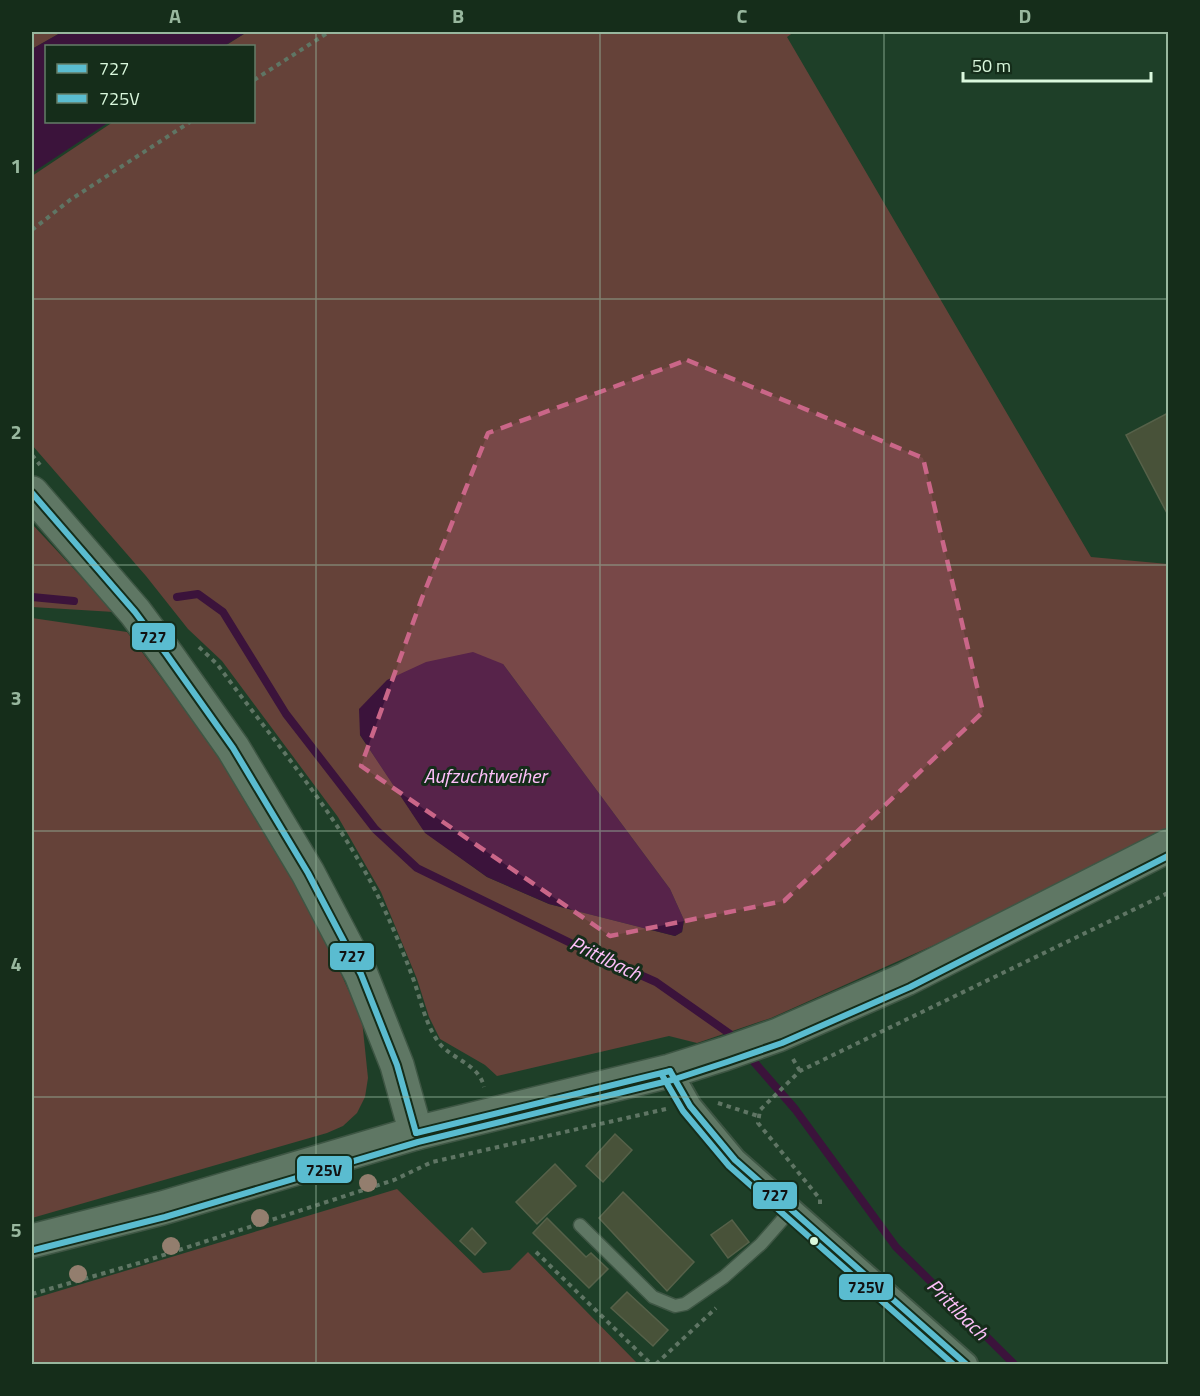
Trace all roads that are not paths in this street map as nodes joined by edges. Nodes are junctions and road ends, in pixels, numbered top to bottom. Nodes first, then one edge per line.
1 (32, 493) edge
2 (1168, 846) edge
3 (670, 1071) junction
4 (416, 1133) junction
5 (798, 1216) junction
6 (580, 1225) dead end
7 (32, 1241) edge
8 (966, 1365) edge

1 - 4 main road
2 - 3 main road
3 - 4 main road
3 - 5 street
4 - 7 main road
5 - 6 lane
5 - 8 street

